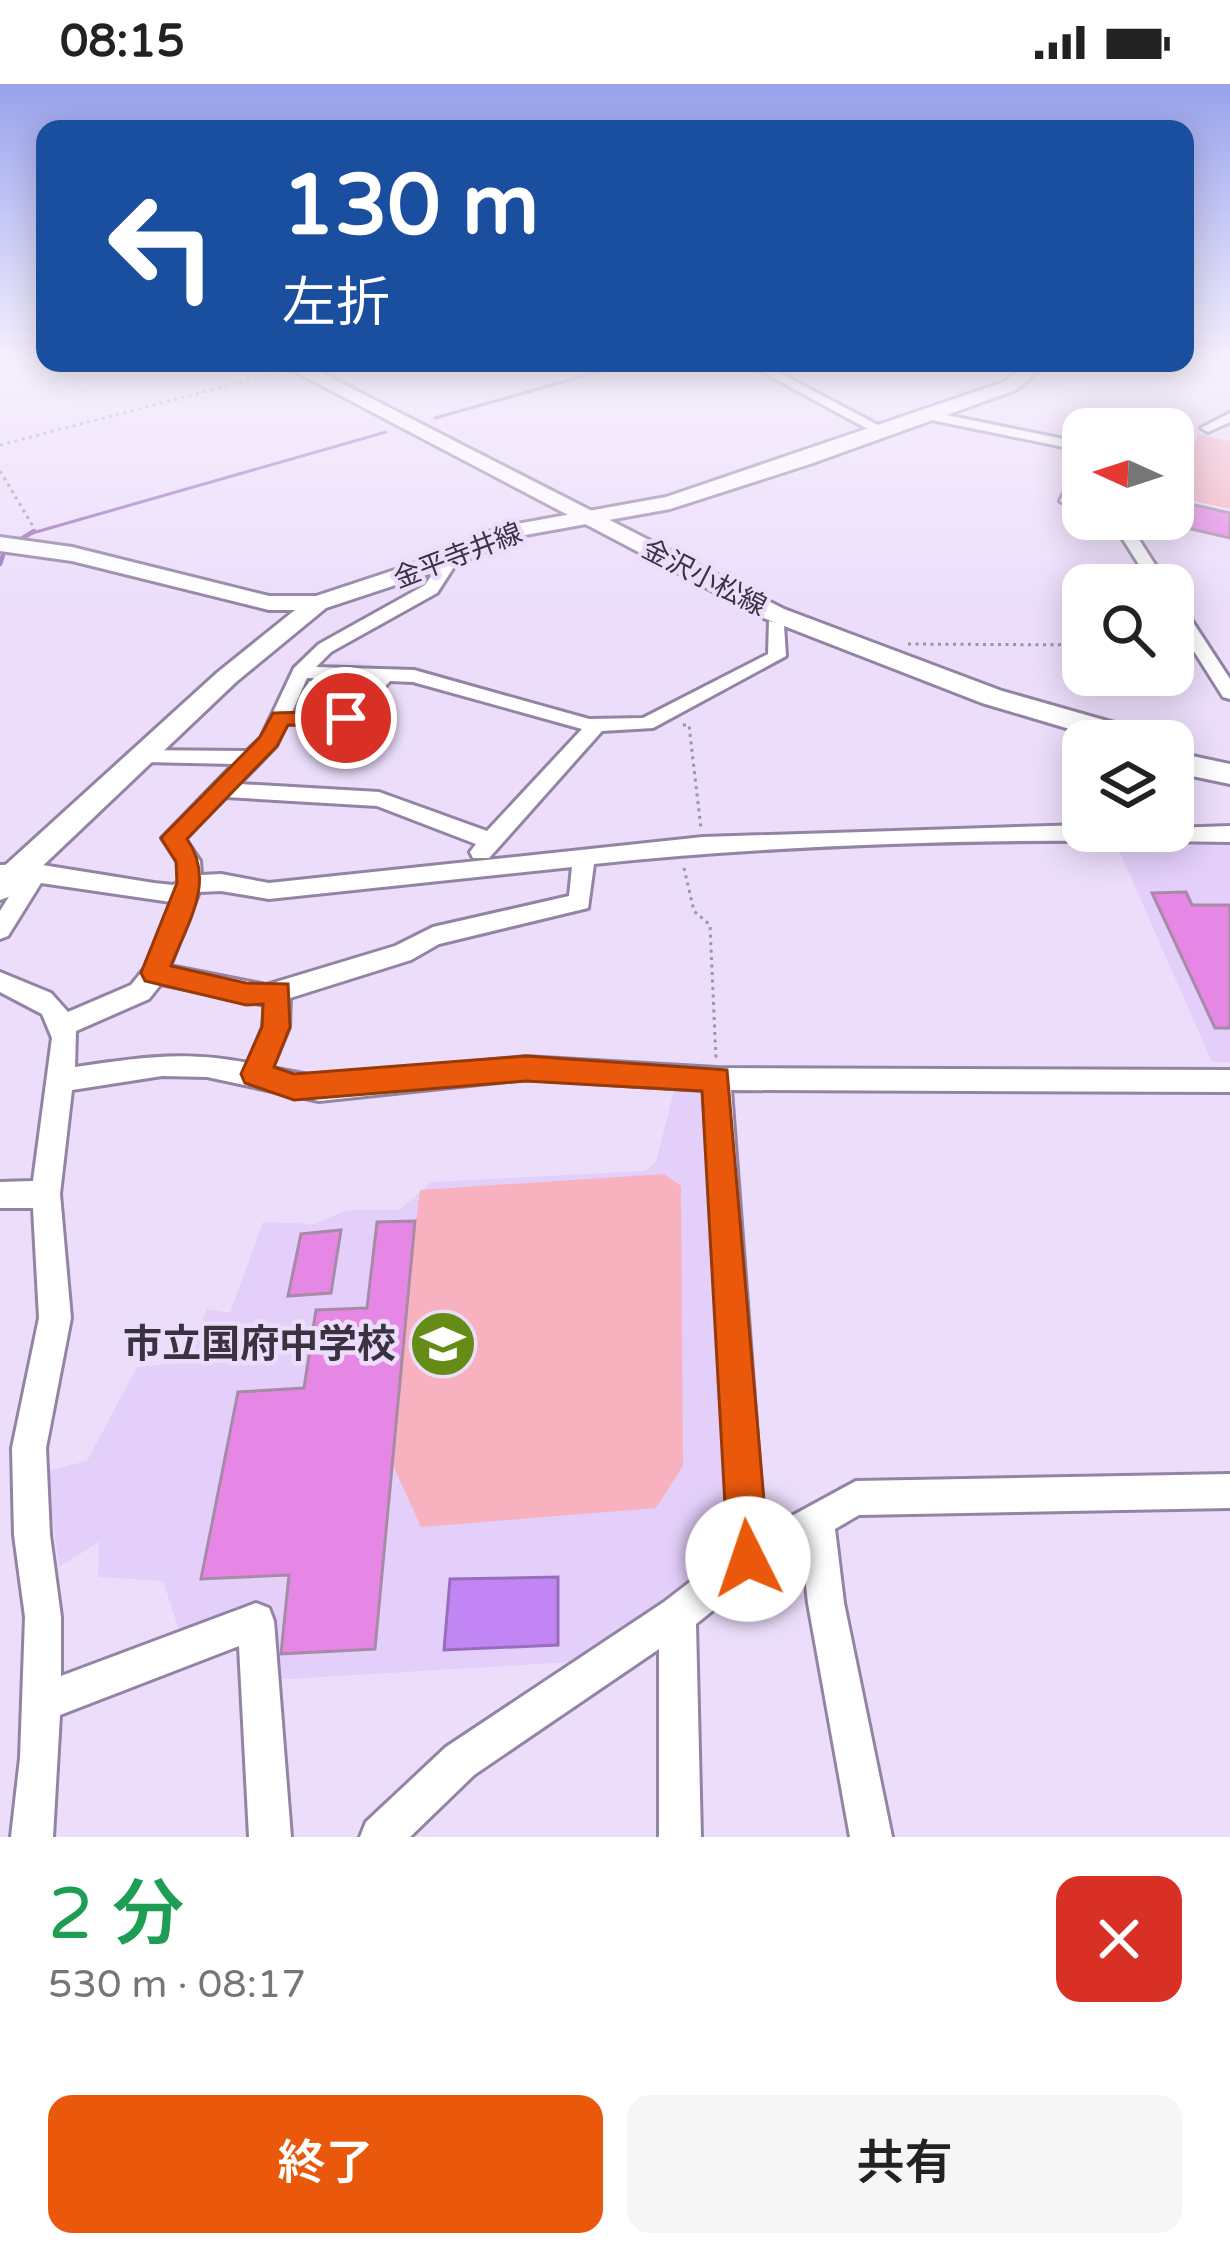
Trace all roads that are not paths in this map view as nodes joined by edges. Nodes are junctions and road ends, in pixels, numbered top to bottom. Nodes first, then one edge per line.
1 (432, 443) edge
2 (845, 443) edge
3 (583, 520) junction
4 (6, 544) edge
5 (451, 560) junction
6 (318, 603) junction
7 (775, 625) junction
8 (1194, 637) edge
9 (300, 672) junction
10 (385, 675) junction
11 (1230, 693) edge
12 (280, 718) junction
13 (1069, 720) edge
14 (597, 725) junction
15 (1062, 731) edge
16 (1194, 754) edge
17 (143, 755) junction
18 (253, 758) junction
19 (1230, 762) edge
20 (1194, 766) edge
21 (1230, 774) edge
22 (221, 790) junction
23 (1230, 834) edge
24 (491, 841) junction
25 (584, 857) junction
26 (466, 868) junction
27 (13, 877) edge
28 (190, 883) junction
29 (0, 930) edge
30 (155, 973) junction
31 (0, 982) edge
32 (278, 992) junction
33 (63, 1025) junction
34 (256, 1074) junction
35 (717, 1079) junction
36 (58, 1081) junction
37 (1230, 1081) edge
38 (46, 1193) junction
39 (0, 1195) edge
40 (1230, 1491) edge
41 (816, 1521) junction
42 (748, 1559) junction
43 (676, 1615) junction
44 (43, 1702) junction
45 (32, 1837) edge
46 (271, 1837) edge
47 (381, 1837) edge
48 (680, 1837) edge
49 (871, 1837) edge

1 - 3 main road, 金沢小松線
2 - 3 main road, 金平寺井線
3 - 5 main road, 金平寺井線
3 - 7 main road, 金沢小松線
3 - 13 main road, 金沢小松線
4 - 6 main road, 金平寺井線
5 - 6 main road, 金平寺井線
5 - 9 street
6 - 17 main road
7 - 14 street
7 - 15 main road, 金沢小松線
8 - 11 street
9 - 10 street
9 - 12 street
10 - 12 street
10 - 14 street
12 - 18 street
14 - 24 street
16 - 19 main road
17 - 18 street
17 - 27 main road
18 - 22 street
20 - 21 main road
22 - 24 street
22 - 28 street
23 - 25 street
24 - 26 street
25 - 26 street
25 - 32 street
26 - 28 street
27 - 28 street
27 - 29 street
28 - 30 street
30 - 32 street
30 - 33 street
31 - 33 street
32 - 34 street
33 - 36 street
34 - 35 street
34 - 36 street
35 - 37 street
35 - 42 street
36 - 38 street
38 - 39 street
38 - 44 street
40 - 41 street
41 - 42 street
41 - 49 street
42 - 43 street
43 - 47 street
43 - 48 street
44 - 45 street
44 - 46 street

